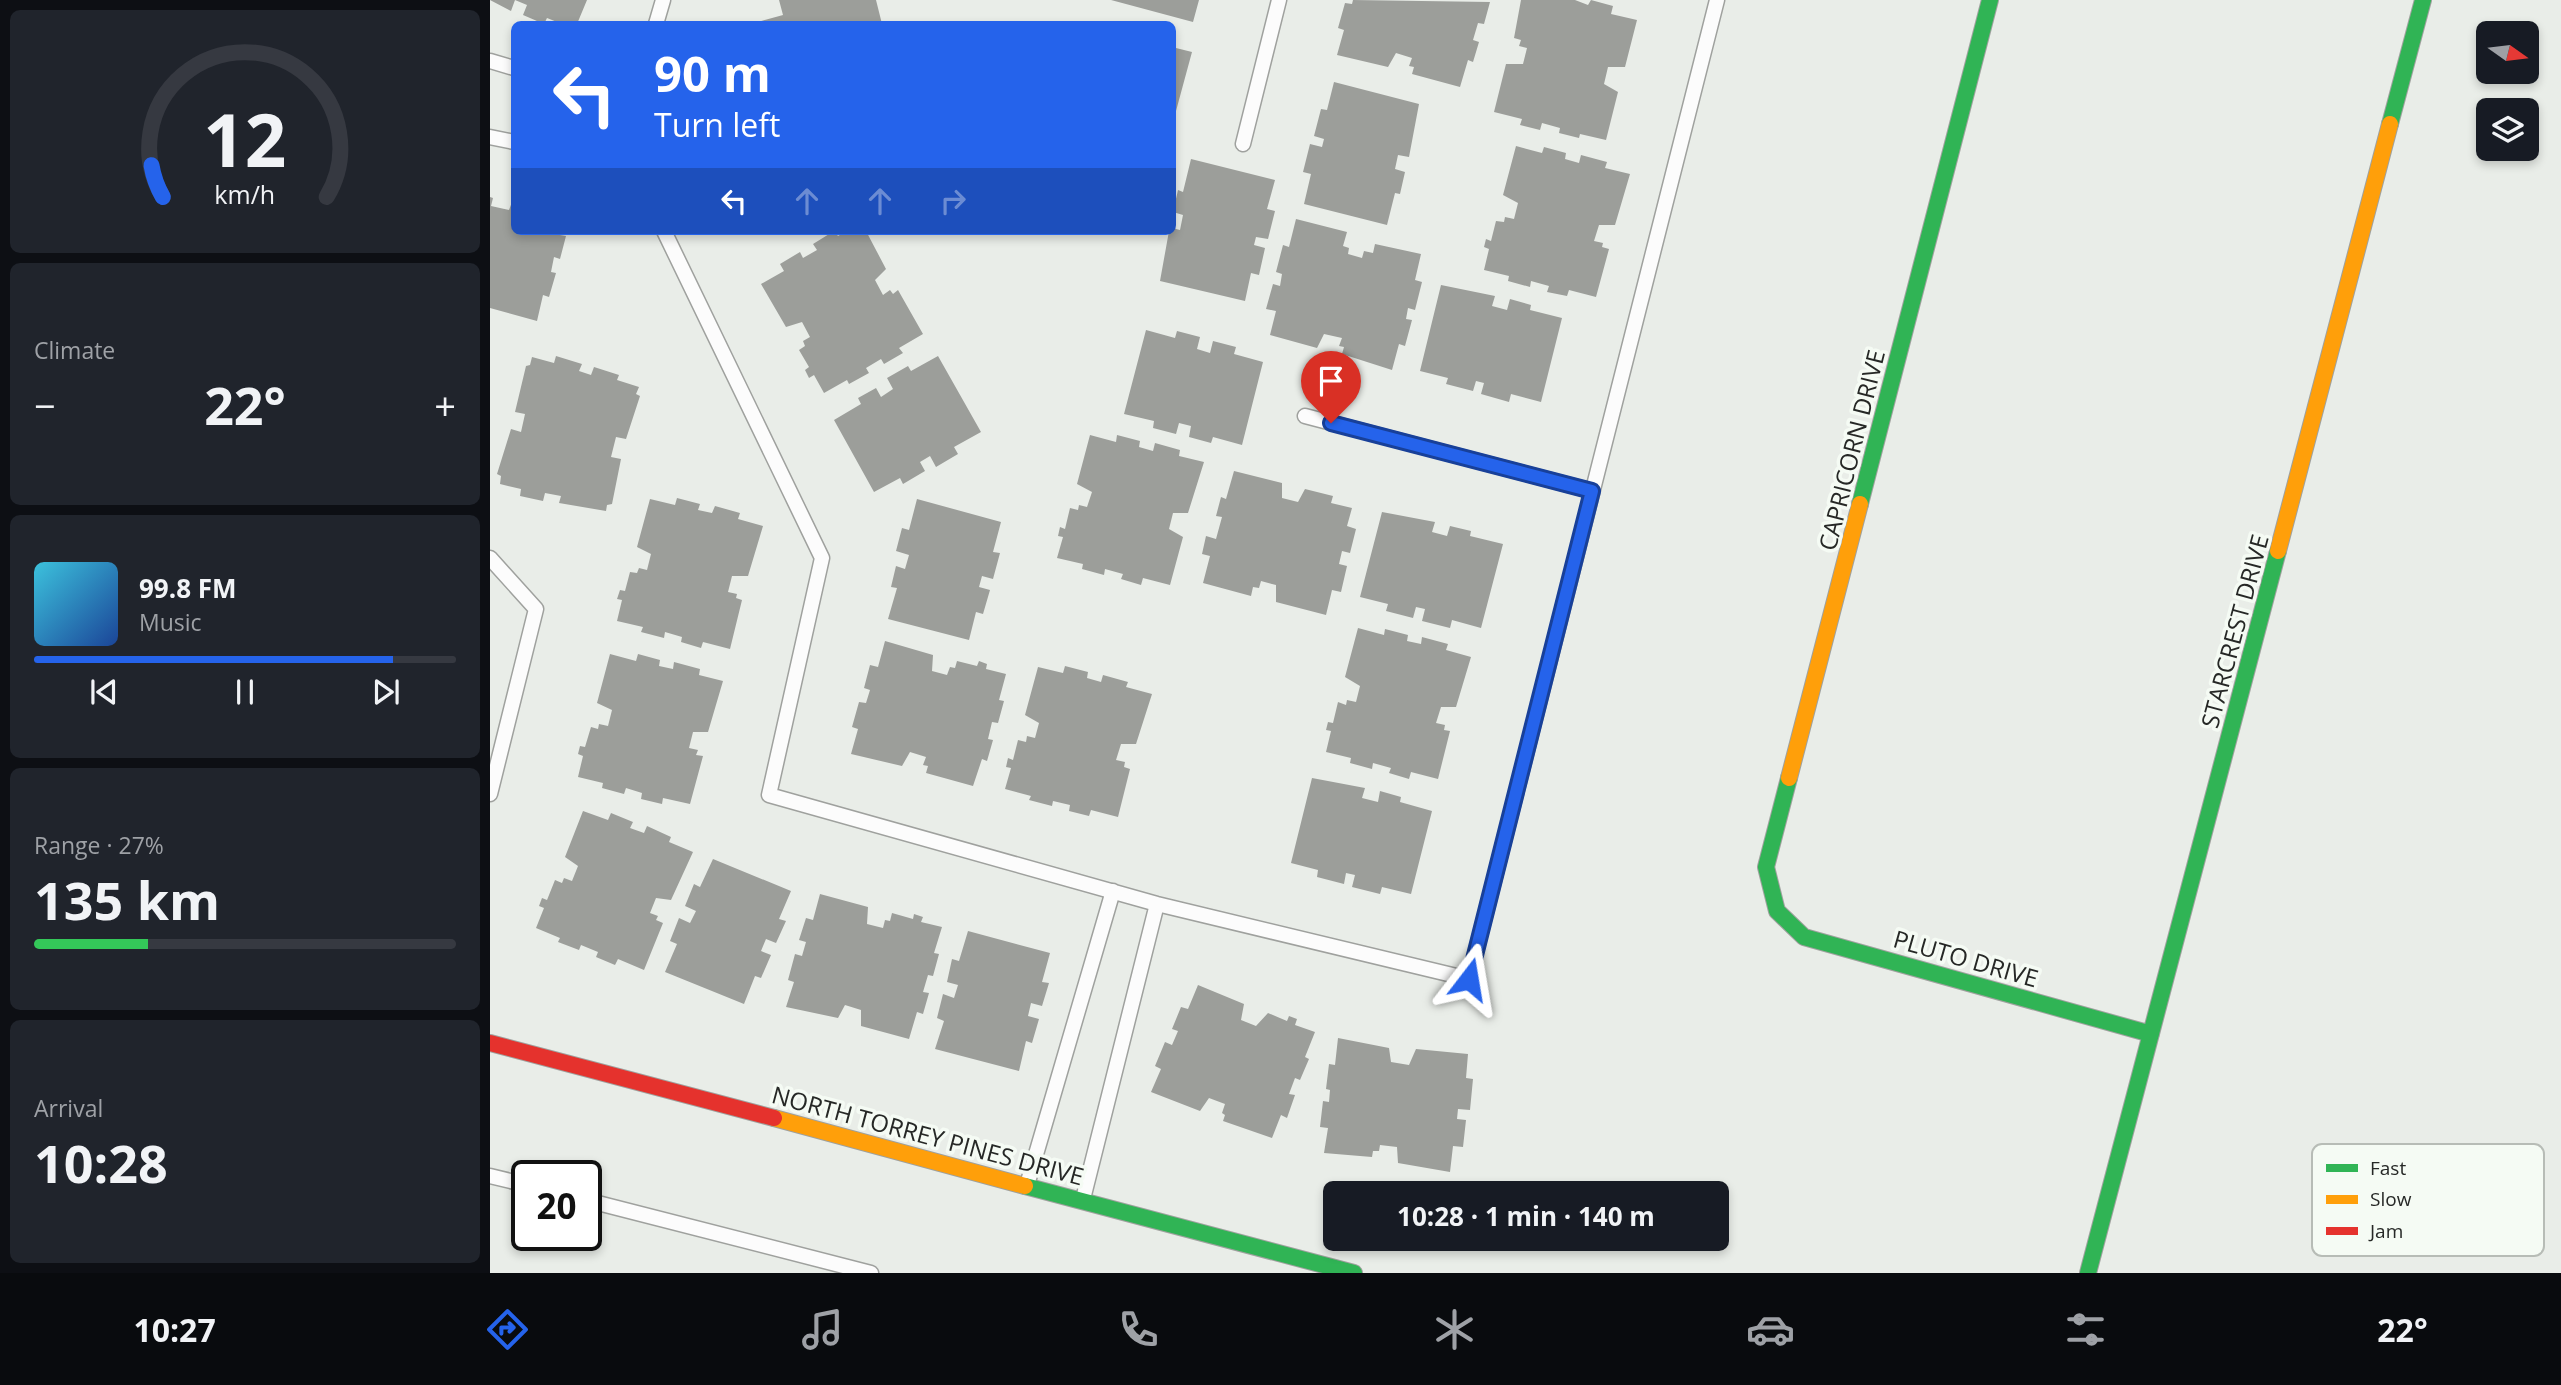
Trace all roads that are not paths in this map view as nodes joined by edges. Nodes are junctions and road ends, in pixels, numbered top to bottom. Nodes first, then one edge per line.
1 (663, 0) edge
2 (1279, 0) edge
3 (1717, 0) edge
4 (1990, 0) edge
5 (2423, 0) edge
6 (657, 21) edge
7 (490, 61) edge
8 (511, 67) edge
9 (490, 137) edge
10 (511, 141) edge
11 (1243, 144) dead end
12 (666, 235) edge
13 (1305, 416) dead end
14 (1592, 491) junction
15 (490, 558) edge
16 (490, 794) edge
17 (1113, 891) junction
18 (1157, 904) junction
19 (1777, 911) joint
20 (2151, 1034) junction
21 (490, 1043) edge
22 (490, 1176) edge
23 (511, 1181) edge
24 (1027, 1185) junction
25 (1083, 1200) junction
26 (602, 1204) edge
27 (871, 1273) edge
28 (1354, 1273) edge
29 (2088, 1273) edge

1 - 6 lane
2 - 11 lane
3 - 14 lane
4 - 19 street, CAPRICORN DRIVE
5 - 20 street, STARCREST DRIVE
7 - 8 lane
9 - 10 lane
12 - 17 lane
13 - 14 lane
14 - 18 lane
15 - 16 lane
17 - 18 lane
17 - 24 lane
18 - 25 lane
19 - 20 street, PLUTO DRIVE
20 - 29 street, STARCREST DRIVE
21 - 24 street, NORTH TORREY PINES DRIVE
22 - 23 lane
24 - 25 street, NORTH TORREY PINES DRIVE
25 - 28 street, NORTH TORREY PINES DRIVE
26 - 27 lane

